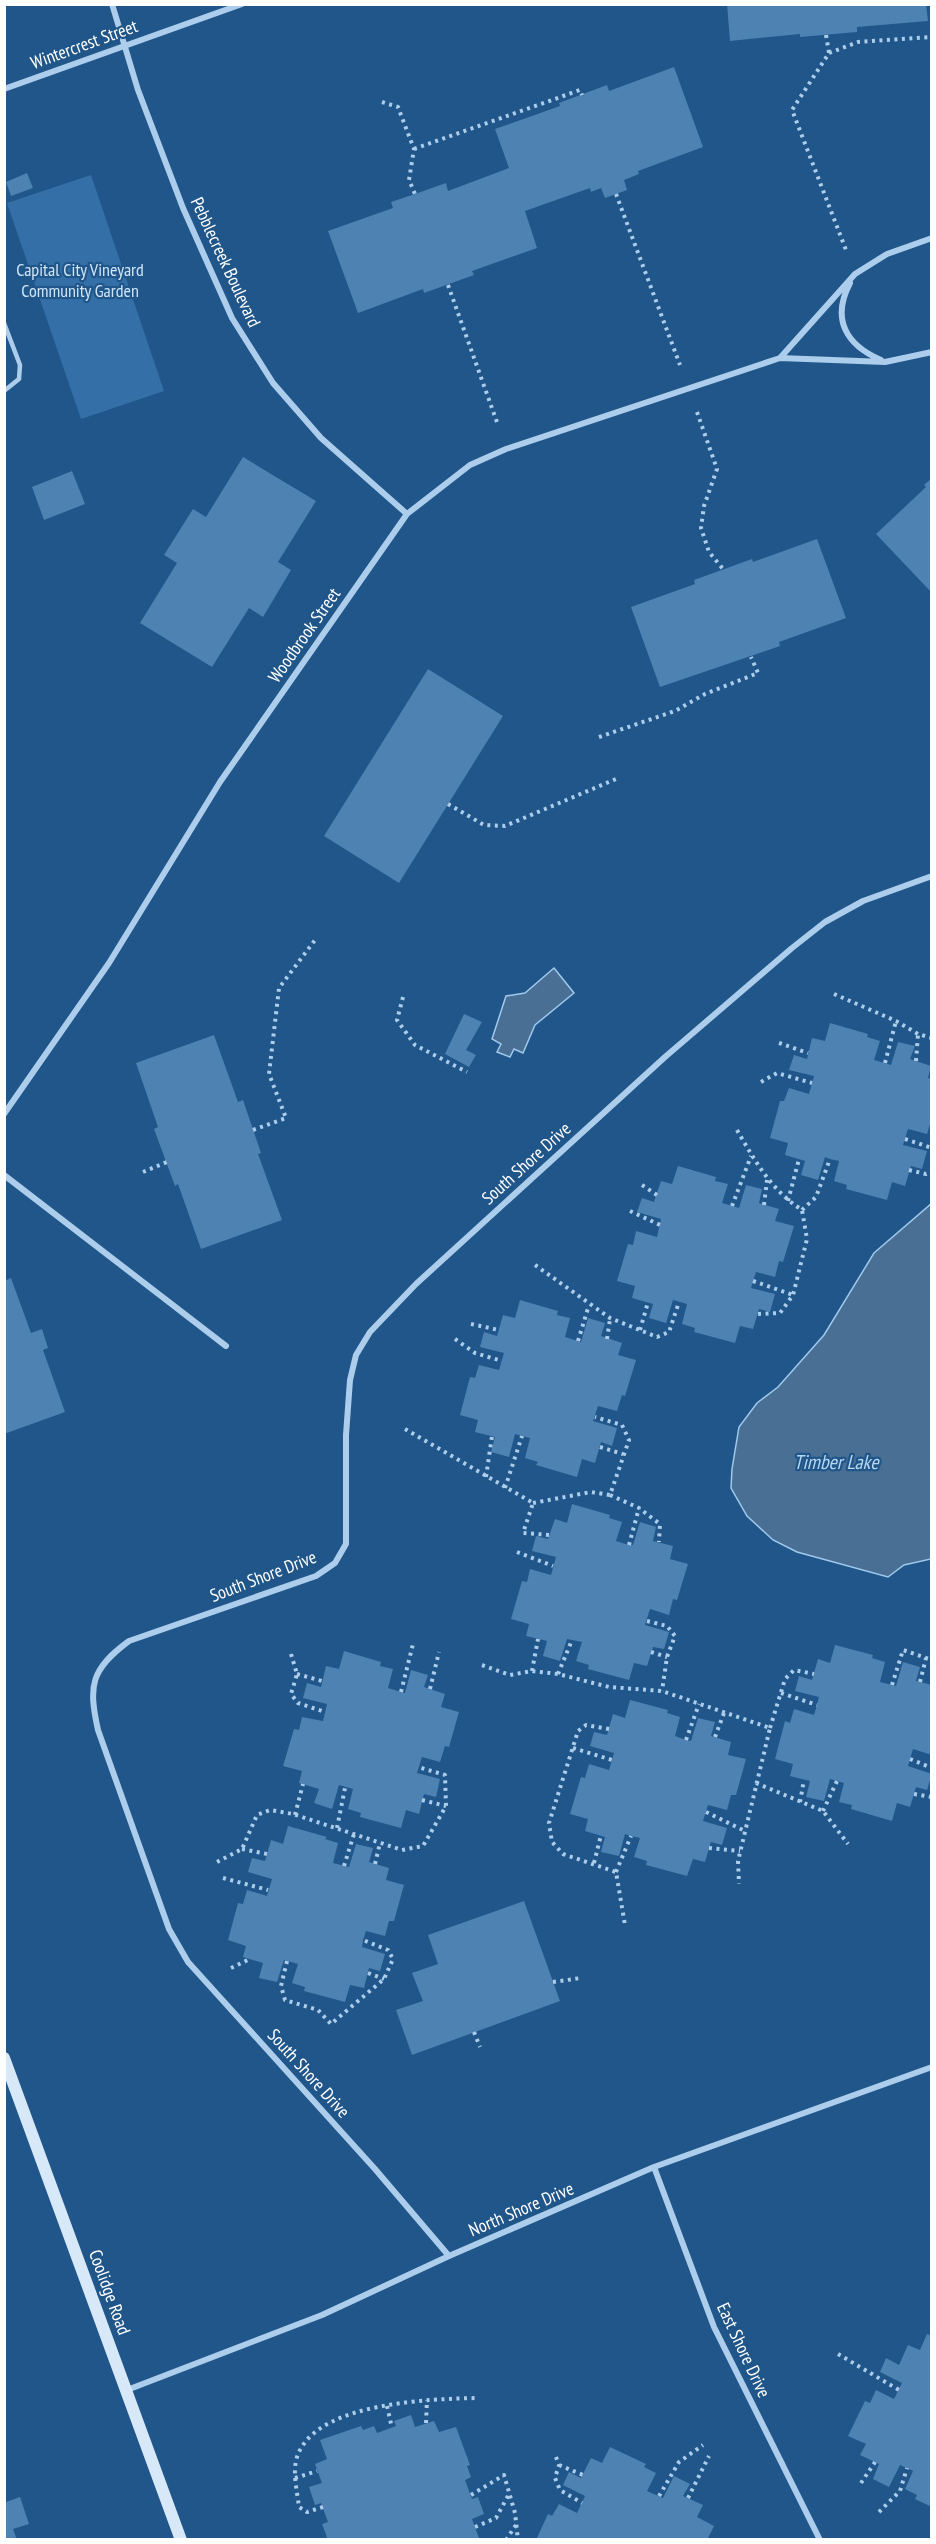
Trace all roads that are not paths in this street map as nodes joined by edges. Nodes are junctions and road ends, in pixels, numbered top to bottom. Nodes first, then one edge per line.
1 (112, 4) edge
2 (242, 4) edge
3 (126, 45) junction
4 (4, 89) edge
5 (932, 238) edge
6 (855, 274) junction
7 (4, 323) edge
8 (932, 352) edge
9 (780, 357) junction
10 (885, 362) junction
11 (4, 391) edge
12 (407, 514) junction
13 (932, 876) edge
14 (4, 1114) edge
15 (4, 1175) edge
16 (226, 1346) dead end
17 (4, 2058) edge
18 (932, 2067) edge
19 (654, 2167) junction
20 (449, 2256) junction
21 (127, 2390) junction
22 (181, 2540) edge
23 (820, 2540) edge

1 - 3 street, Pebblecreek Boulevard
2 - 3 street, Wintercrest Street
3 - 4 street, Wintercrest Street
3 - 12 street, Pebblecreek Boulevard
5 - 6 street, Woodbrook Street
6 - 9 street, Woodbrook Street
6 - 10 street
7 - 11 lane
8 - 10 street, Woodbrook Street
9 - 10 street, Woodbrook Street
9 - 12 street, Woodbrook Street
12 - 14 street, Woodbrook Street
13 - 20 street, South Shore Drive
15 - 16 street
17 - 21 street, Coolidge Road
18 - 19 street, North Shore Drive
19 - 20 street, North Shore Drive
19 - 23 street, East Shore Drive
20 - 21 street, North Shore Drive
21 - 22 street, Coolidge Road

